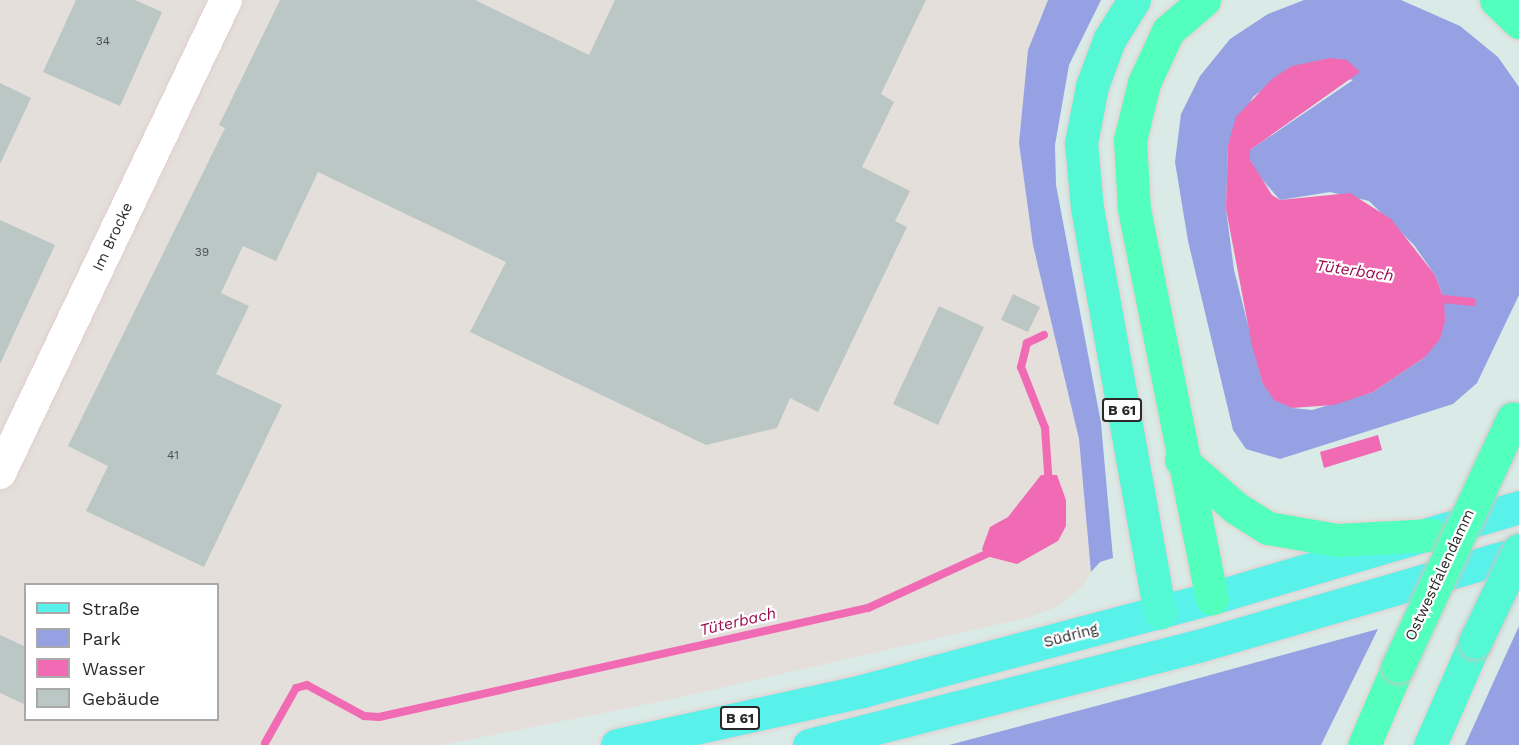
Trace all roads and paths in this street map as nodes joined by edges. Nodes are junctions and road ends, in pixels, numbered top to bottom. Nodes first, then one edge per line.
1 (226, 0) edge
2 (1134, 0) edge
3 (1204, 0) edge
4 (1496, 0) edge
5 (1519, 22) edge
6 (1517, 408) edge
7 (1181, 460) junction
8 (0, 473) edge
9 (1519, 507) edge
10 (1431, 535) junction
11 (1519, 551) edge
12 (1212, 598) junction
13 (1160, 612) junction
14 (1198, 646) junction
15 (870, 738) edge
16 (617, 745) edge
17 (809, 745) edge
18 (1364, 745) edge
19 (1430, 745) edge

1 - 8 street, Im Brocke
2 - 13 highway, B 61
3 - 7 highway
4 - 5 highway
6 - 18 highway, Ostwestfalendamm, bridge
7 - 10 highway
7 - 12 highway
9 - 10 main road, Südring
10 - 12 main road, Südring
11 - 14 main road
11 - 19 highway, bridge
12 - 13 main road, Südring
12 - 14 main road
13 - 14 main road
13 - 16 main road, Südring / B 61
14 - 15 main road
15 - 17 main road

